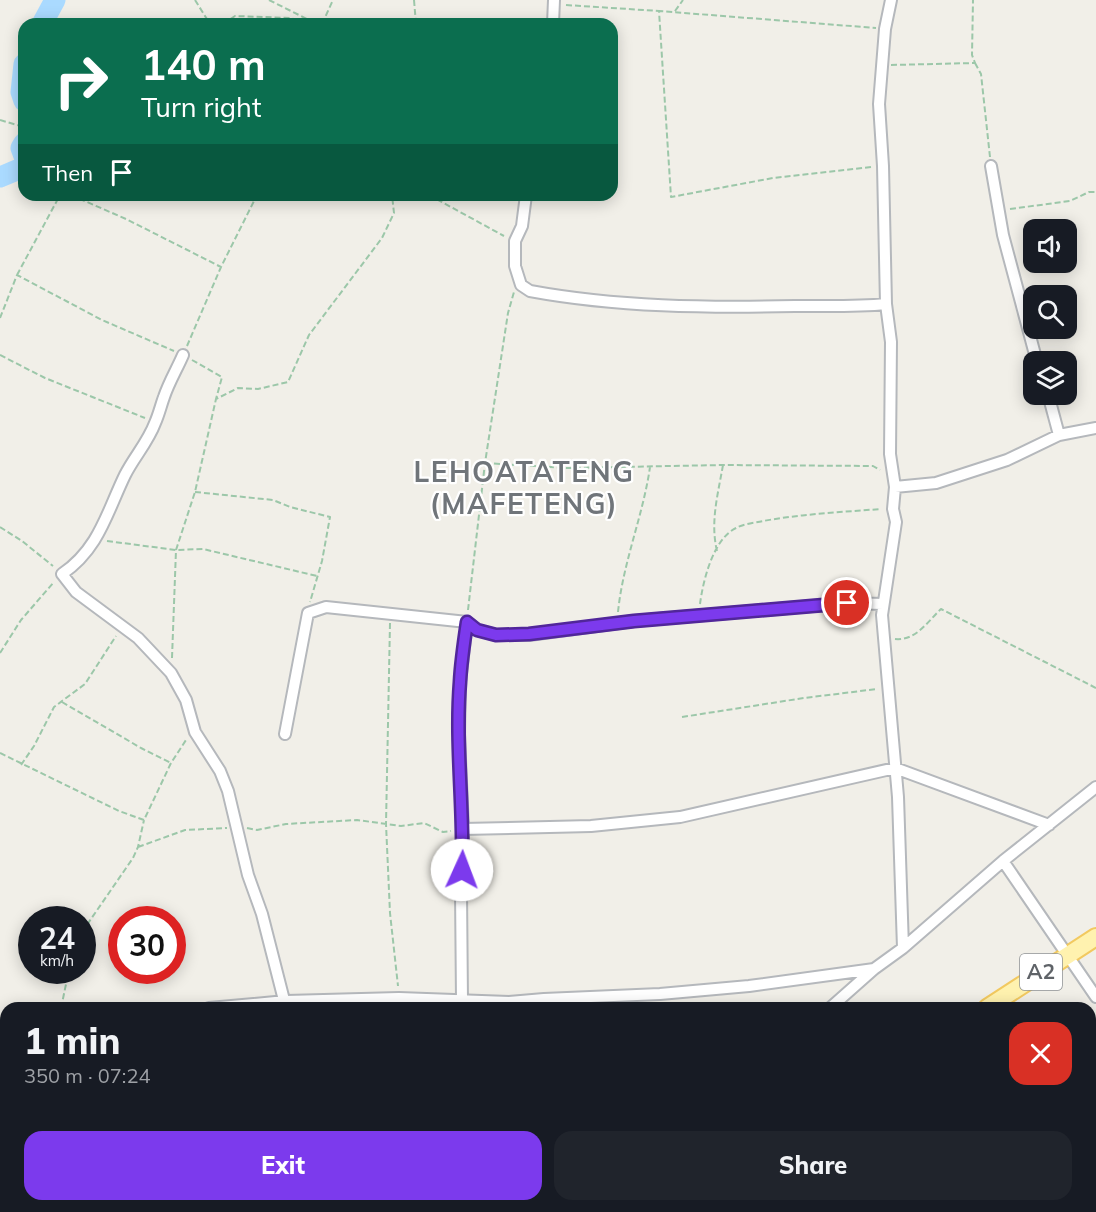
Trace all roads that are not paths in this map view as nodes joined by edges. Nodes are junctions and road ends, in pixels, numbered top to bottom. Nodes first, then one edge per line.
1 (891, 0) edge
2 (554, 2) edge
3 (553, 18) edge
4 (991, 166) road end
5 (525, 201) edge
6 (886, 304) junction
7 (1034, 351) edge
8 (183, 355) road end
9 (1051, 405) edge
10 (1096, 428) edge
11 (1059, 435) junction
12 (894, 482) junction
13 (883, 604) junction
14 (467, 622) junction
15 (285, 734) dead end
16 (895, 768) junction
17 (1096, 787) edge
18 (1049, 825) junction
19 (463, 829) junction
20 (1003, 861) junction
21 (1096, 937) edge
22 (903, 948) junction
23 (1067, 955) junction
24 (874, 969) junction
25 (1096, 997) edge
26 (462, 1001) junction
27 (285, 1002) edge
28 (324, 1002) edge
29 (420, 1002) edge
30 (452, 1002) edge
31 (474, 1002) edge
32 (527, 1002) edge
33 (837, 1002) edge
34 (996, 1002) edge

1 - 6 street
2 - 3 street
4 - 7 street
5 - 6 street
6 - 12 street
8 - 27 street
9 - 11 street
10 - 11 street
11 - 12 street
12 - 13 street
13 - 14 street
13 - 16 street
14 - 15 street
14 - 19 street
16 - 18 street
16 - 19 street
16 - 22 street
17 - 18 street
18 - 20 street
19 - 26 street
20 - 22 street
20 - 23 street
21 - 23 main road, A2
22 - 24 street
23 - 25 street
23 - 34 main road, A2
24 - 32 street
24 - 33 street
26 - 30 street
26 - 31 street
28 - 29 street

